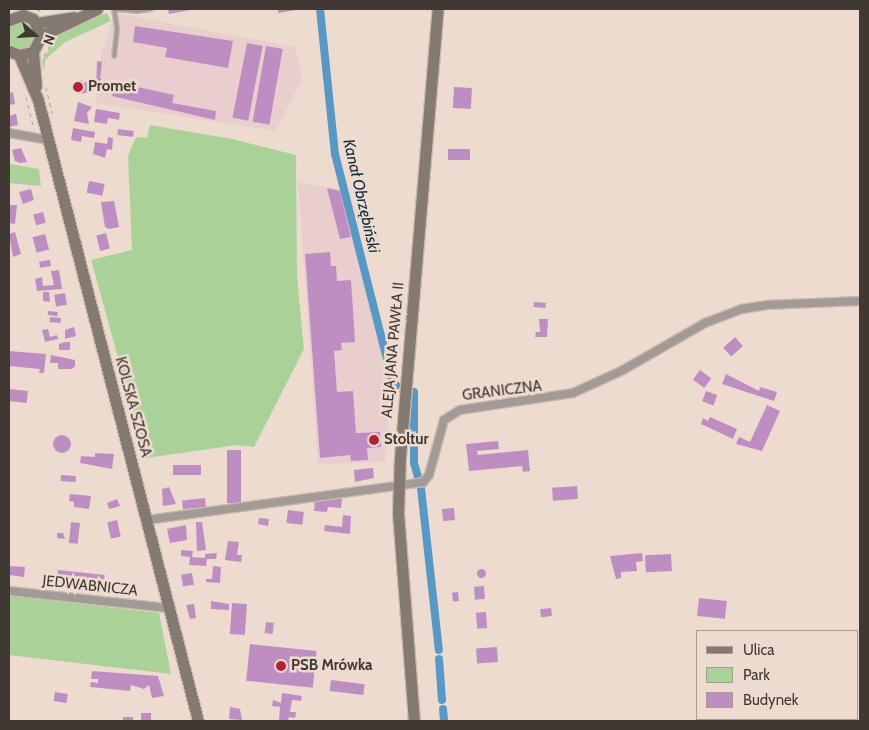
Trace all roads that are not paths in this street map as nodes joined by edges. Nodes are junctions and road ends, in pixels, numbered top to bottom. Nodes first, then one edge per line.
1 (115, 9) edge
2 (151, 9) edge
3 (438, 10) edge
4 (92, 11) edge
5 (22, 12) edge
6 (9, 16) edge
7 (37, 23) junction
8 (41, 36) junction
9 (14, 53) edge
10 (38, 54) junction
11 (114, 56) dead end
12 (38, 100) junction
13 (9, 133) edge
14 (42, 139) junction
15 (860, 302) edge
16 (399, 484) junction
17 (147, 520) junction
18 (9, 591) edge
19 (168, 608) junction
20 (198, 721) edge
21 (414, 721) edge

1 - 2 lane
1 - 11 lane
3 - 16 street, ALEJA JANA PAWŁA II
4 - 7 street
4 - 8 street
5 - 6 street
5 - 7 street
7 - 8 street
8 - 10 street
9 - 10 street
9 - 12 street, KOLSKA SZOSA
10 - 12 street, KOLSKA SZOSA
12 - 14 street, KOLSKA SZOSA
13 - 14 street
14 - 17 street, KOLSKA SZOSA
15 - 16 street, GRANICZNA
16 - 17 street, GRANICZNA
16 - 21 street, ALEJA JANA PAWŁA II
17 - 19 street, KOLSKA SZOSA
18 - 19 street, JEDWABNICZA
19 - 20 street, KOLSKA SZOSA

